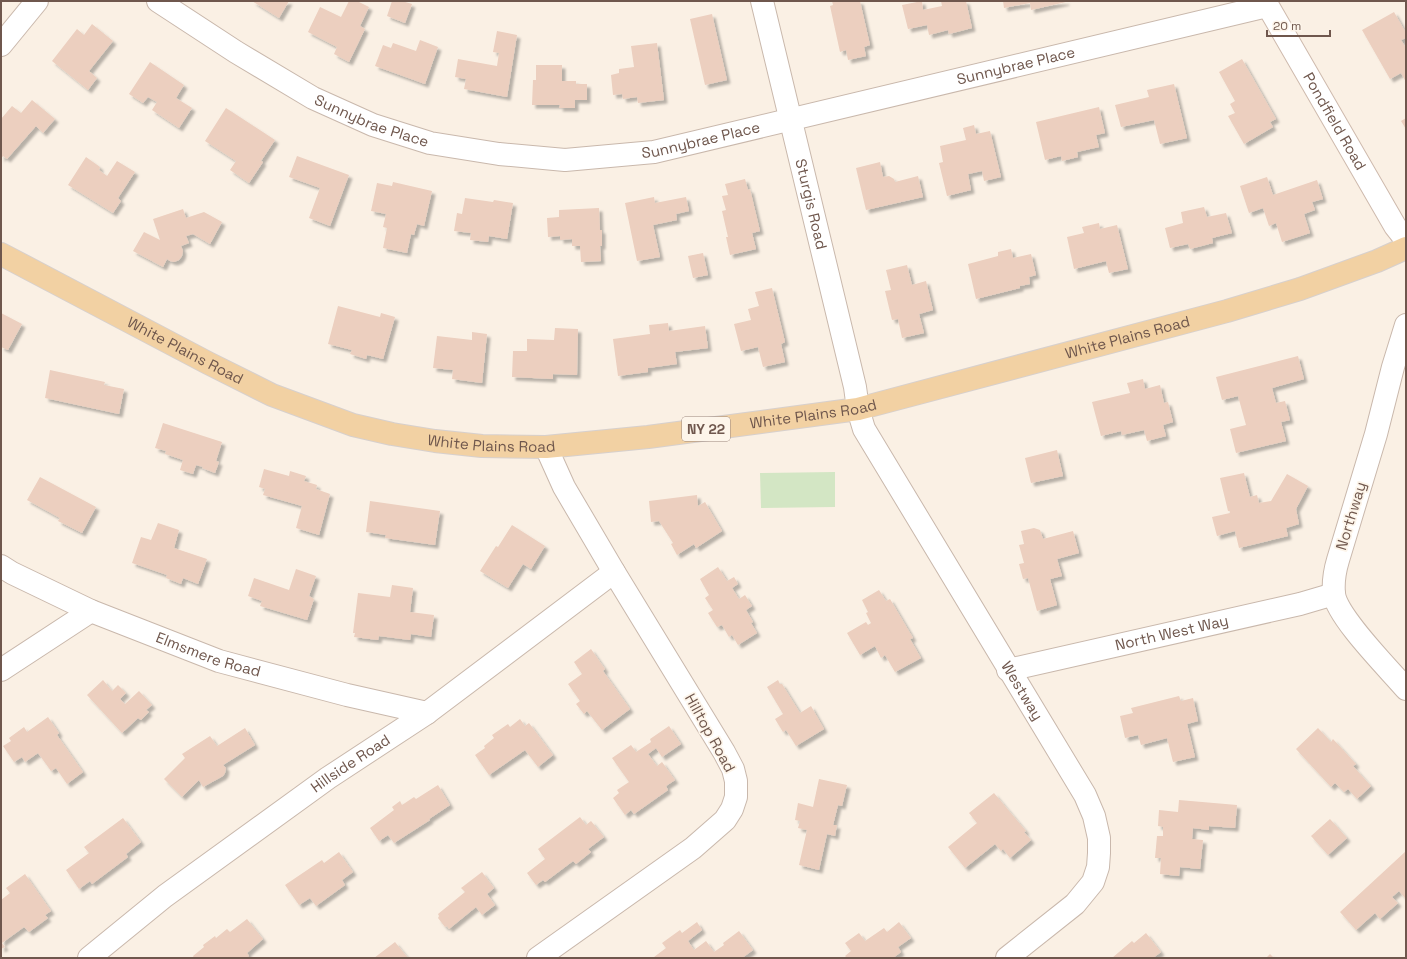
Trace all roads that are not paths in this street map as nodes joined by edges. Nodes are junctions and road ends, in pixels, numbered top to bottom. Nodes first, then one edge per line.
1 (37, 1) edge
2 (158, 1) edge
3 (762, 1) edge
4 (1266, 4) edge
5 (1, 45) edge
6 (790, 121) junction
7 (1406, 240) edge
8 (1406, 248) edge
9 (1, 254) edge
10 (1406, 325) edge
11 (858, 409) junction
12 (546, 447) junction
13 (1, 566) edge
14 (614, 572) junction
15 (1334, 594) junction
16 (91, 610) junction
17 (1, 670) edge
18 (1008, 670) junction
19 (1406, 689) edge
20 (427, 713) junction
21 (541, 957) edge
22 (89, 958) edge
23 (1008, 958) edge

1 - 5 street
2 - 6 street, Sunnybrae Place
3 - 6 street, Sturgis Road
4 - 6 street, Sunnybrae Place
4 - 7 street, Pondfield Road
6 - 11 street, Sturgis Road
8 - 11 main road, White Plains Road / NY 22
9 - 12 main road, White Plains Road / NY 22
10 - 15 street, Northway
11 - 12 main road, White Plains Road / NY 22
11 - 18 street, Westway
12 - 14 street, Hilltop Road
13 - 16 street, Elmsmere Road
14 - 20 street, Hillside Road
14 - 21 street, Hilltop Road
15 - 18 street, North West Way
15 - 19 street, Northway
16 - 17 street
16 - 20 street, Elmsmere Road
18 - 23 street, Westway
20 - 22 street, Hillside Road

